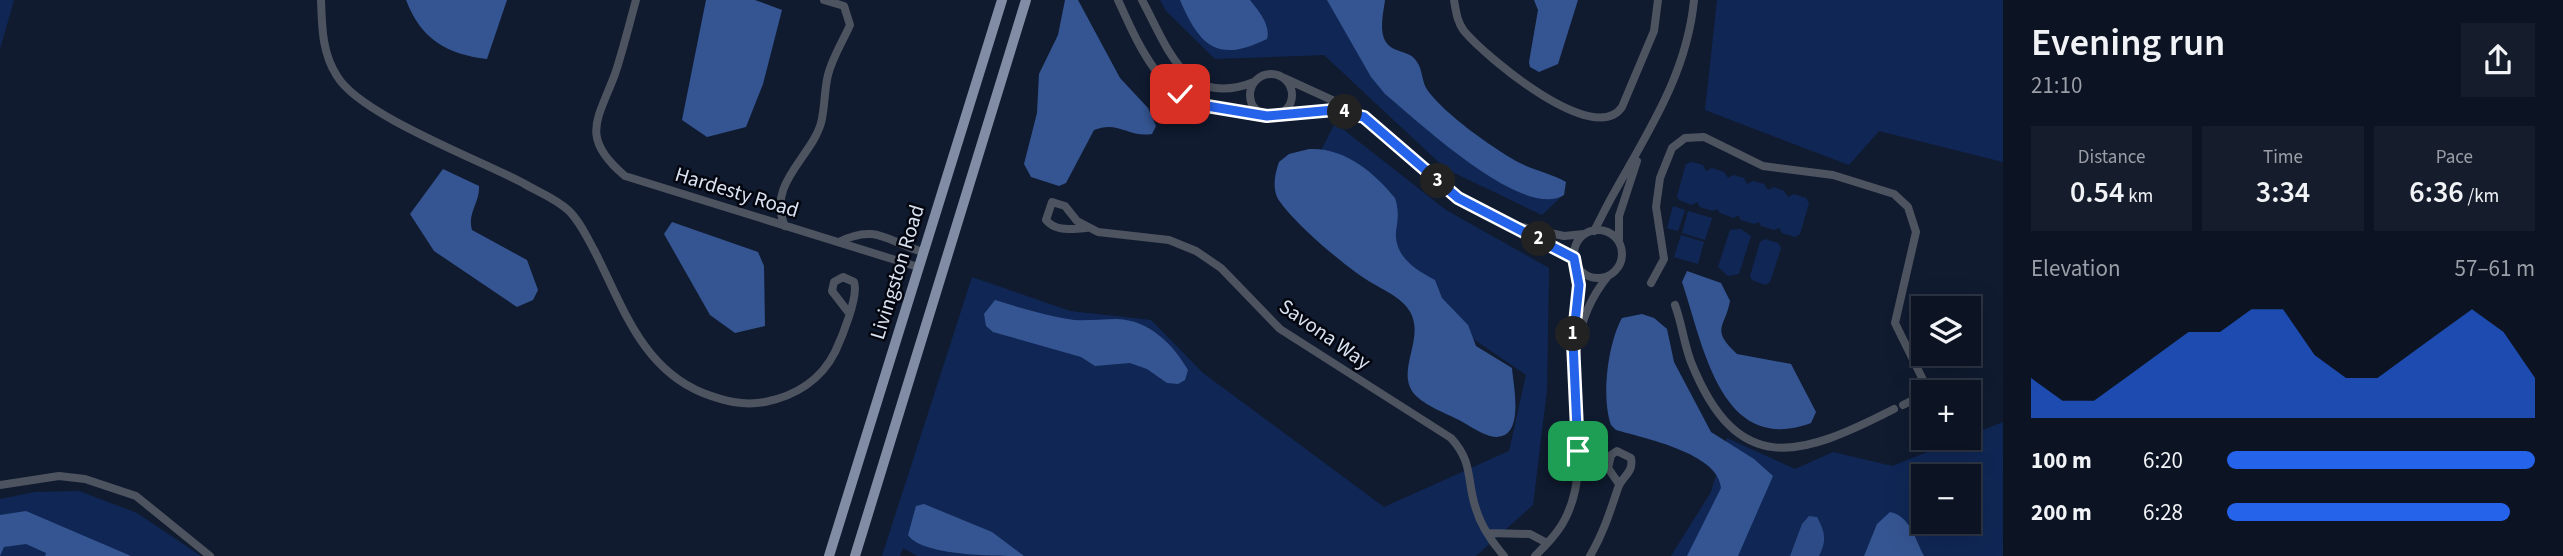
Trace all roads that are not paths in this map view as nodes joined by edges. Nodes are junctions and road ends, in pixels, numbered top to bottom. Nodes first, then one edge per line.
1 (321, 0) edge
2 (636, 0) edge
3 (824, 0) edge
4 (1002, 0) edge
5 (1026, 0) edge
6 (1118, 0) edge
7 (1142, 0) edge
8 (1454, 0) edge
9 (1658, 0) edge
10 (1694, 0) edge
11 (1284, 78) junction
12 (1254, 82) junction
13 (1261, 114) junction
14 (1273, 116) junction
15 (1364, 117) junction
16 (1642, 145) junction
17 (1505, 223) junction
18 (785, 226) junction
19 (1086, 228) junction
20 (1590, 232) junction
21 (839, 242) junction
22 (1619, 243) junction
23 (923, 252) junction
24 (1575, 262) junction
25 (918, 267) junction
26 (1608, 276) junction
27 (1651, 284) dead end
28 (1675, 305) dead end
29 (849, 313) dead end
30 (1575, 357) junction
31 (1923, 380) edge
32 (1911, 401) edge
33 (1903, 405) dead end
34 (1894, 409) dead end
35 (0, 485) edge
36 (1619, 485) dead end
37 (1489, 534) junction
38 (1547, 543) junction
39 (210, 556) edge
40 (829, 556) edge
41 (855, 556) edge
42 (1504, 556) edge
43 (1535, 556) edge
44 (1590, 556) edge

1 - 29 street
2 - 18 street, Hardesty Road
3 - 18 street
4 - 23 main road, Livingston Road
5 - 41 main road
6 - 13 street
7 - 12 street
8 - 9 street
10 - 16 street
11 - 12 street
11 - 14 street
11 - 15 street
12 - 13 street
13 - 14 street
14 - 15 street
15 - 17 street
16 - 20 street
16 - 22 street
17 - 20 street
17 - 24 street
18 - 21 street, Hardesty Road
19 - 19 street, Savona Way
19 - 37 street, Savona Way
20 - 22 street
20 - 24 street
21 - 23 street
21 - 25 street, Hardesty Road
22 - 26 street
23 - 25 main road, Livingston Road
24 - 26 street
24 - 30 street
25 - 40 main road, Livingston Road
26 - 30 street
27 - 31 street
28 - 34 street
30 - 38 street
32 - 33 street
35 - 39 street
36 - 44 street
37 - 38 street
37 - 42 street, Savona Way
38 - 43 street

